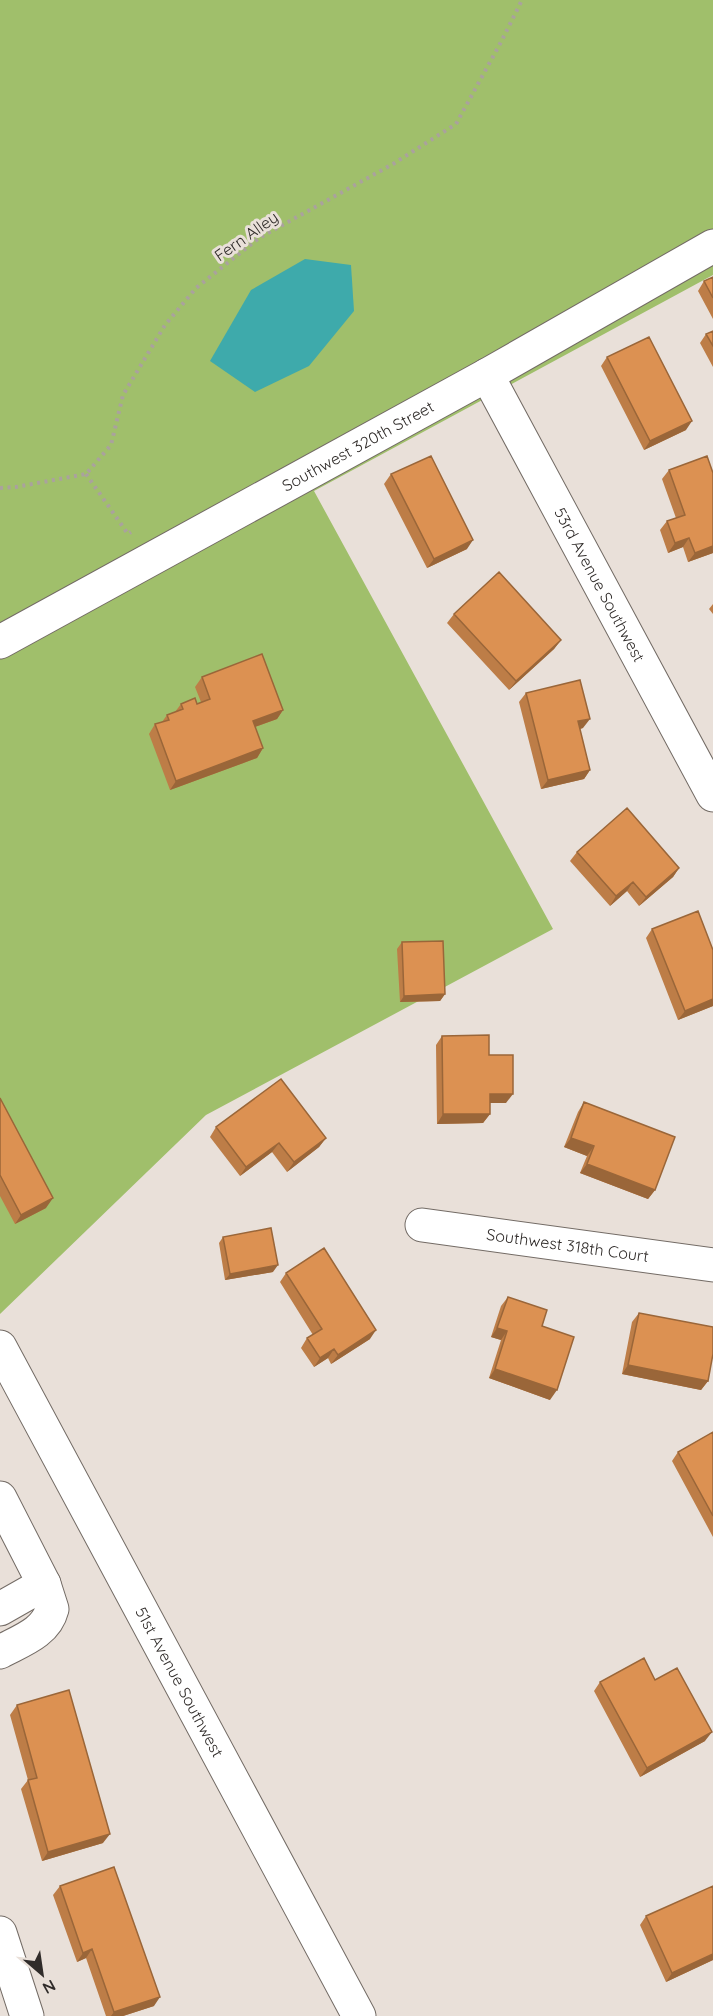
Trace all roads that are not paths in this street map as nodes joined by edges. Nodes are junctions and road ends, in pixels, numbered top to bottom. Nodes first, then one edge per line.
1 (713, 246) edge
2 (487, 375) junction
3 (0, 642) edge
4 (713, 795) edge
5 (422, 1225) dead end
6 (713, 1265) edge
7 (0, 1347) edge
8 (4, 1513) edge
9 (44, 1584) junction
10 (0, 1609) edge
11 (0, 1652) edge
12 (0, 1933) edge
13 (27, 2016) edge
14 (359, 2016) edge

1 - 2 street, Southwest 320th Street
2 - 3 street, Southwest 320th Street
2 - 4 street, 53rd Avenue Southwest
5 - 6 street, Southwest 318th Court
7 - 14 street, 51st Avenue Southwest
8 - 9 street
9 - 10 street
9 - 11 street
12 - 13 street

